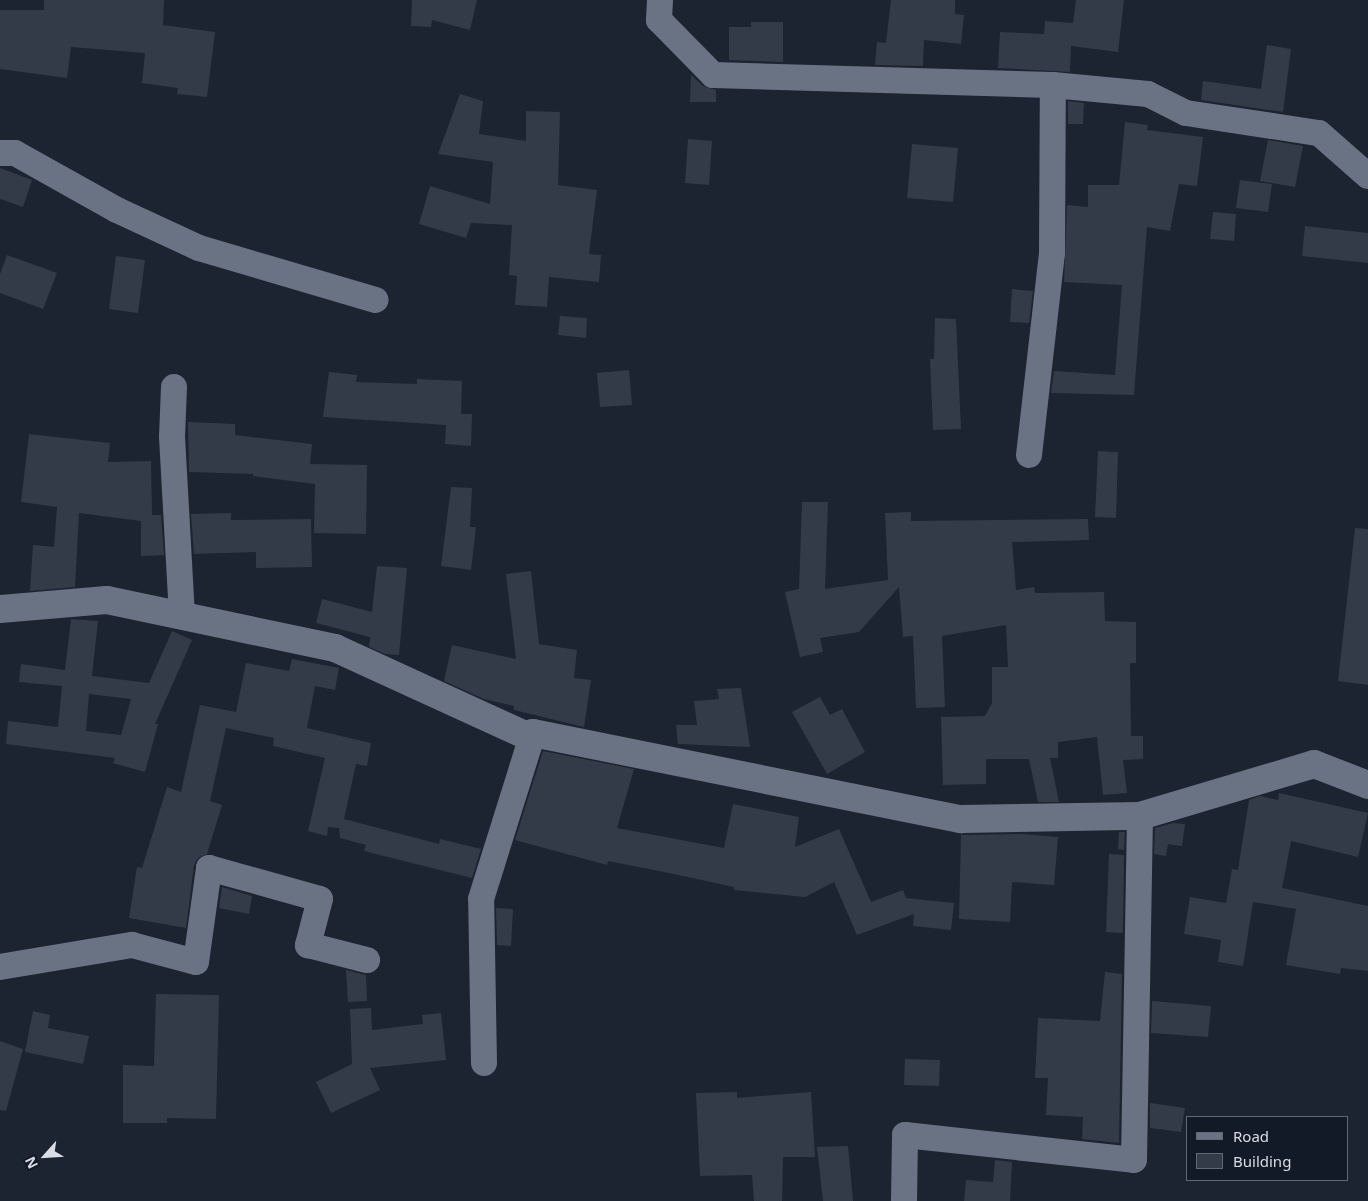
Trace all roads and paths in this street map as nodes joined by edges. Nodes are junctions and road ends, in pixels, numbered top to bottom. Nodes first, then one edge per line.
1 (660, 0) edge
2 (1053, 85) junction
3 (0, 153) edge
4 (1368, 176) edge
5 (376, 300) dead end
6 (174, 387) dead end
7 (1029, 455) dead end
8 (0, 609) edge
9 (182, 616) junction
10 (533, 733) junction
11 (1368, 785) edge
12 (1140, 816) junction
13 (366, 960) dead end
14 (0, 967) edge
15 (484, 1063) dead end
16 (904, 1201) edge

1 - 2 street
2 - 4 street
2 - 7 street
3 - 5 street
6 - 9 street
8 - 9 street
9 - 10 street
10 - 12 street
10 - 15 street
11 - 12 street
12 - 16 street
13 - 14 street

